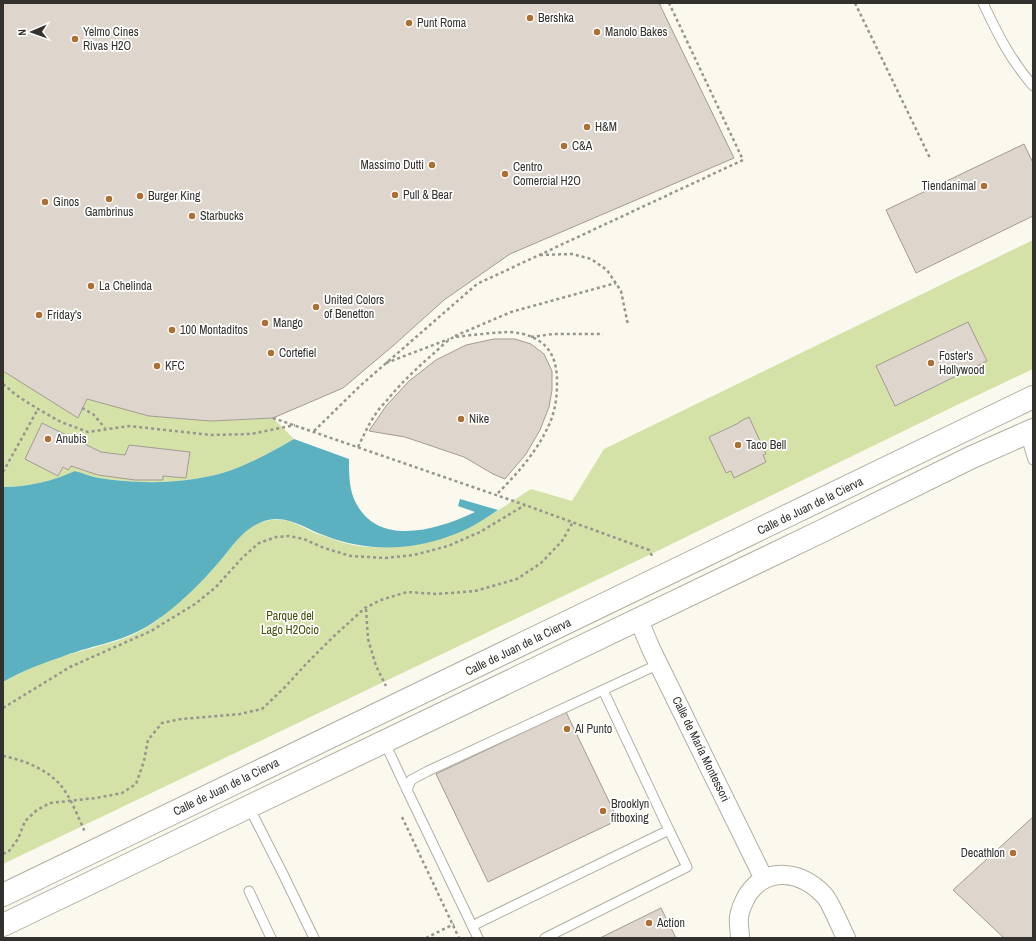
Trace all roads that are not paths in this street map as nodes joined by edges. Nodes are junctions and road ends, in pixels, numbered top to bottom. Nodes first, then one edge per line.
1 (983, 3) edge
2 (1033, 86) edge
3 (1033, 397) edge
4 (1029, 431) edge
5 (1033, 460) edge
6 (638, 618) junction
7 (659, 664) junction
8 (603, 690) junction
9 (384, 740) junction
10 (407, 790) junction
11 (249, 807) junction
12 (669, 830) junction
13 (764, 879) junction
14 (248, 891) dead end
15 (3, 895) edge
16 (470, 922) junction
17 (3, 925) edge
18 (271, 938) edge
19 (314, 938) edge
20 (478, 938) edge
21 (545, 938) edge
22 (740, 938) edge
23 (846, 938) edge

1 - 2 lane
3 - 15 street, Calle de Juan de la Cierva
4 - 5 lane
4 - 6 street
6 - 7 street, Calle de María Montessori
6 - 9 street
7 - 8 lane
7 - 13 street, Calle de María Montessori
8 - 10 lane
8 - 12 lane
9 - 10 lane
9 - 11 street
10 - 16 lane
11 - 17 street
11 - 19 lane
12 - 16 lane
12 - 21 lane
13 - 22 street
13 - 23 street
14 - 18 lane
16 - 20 lane

